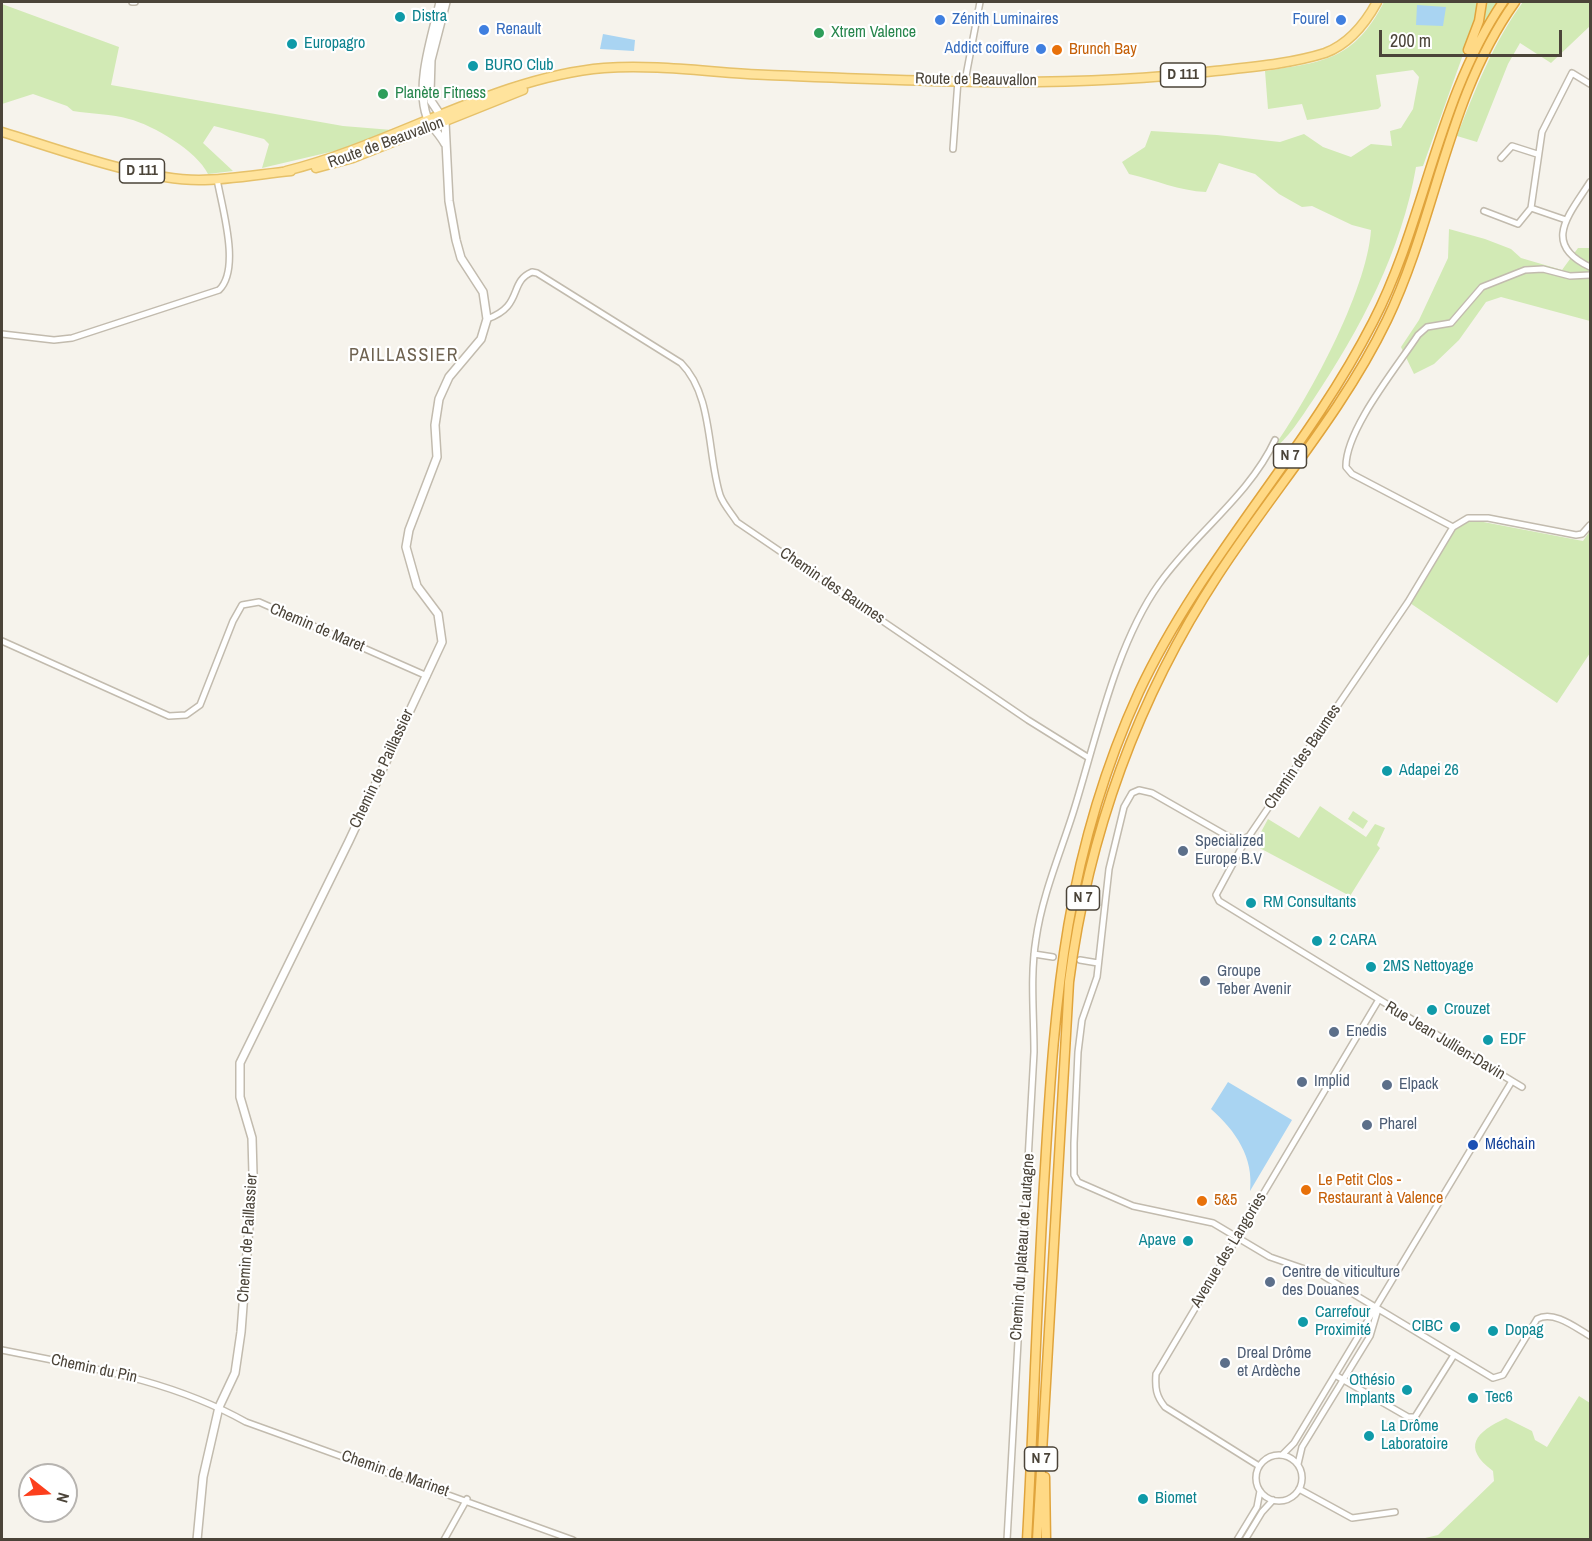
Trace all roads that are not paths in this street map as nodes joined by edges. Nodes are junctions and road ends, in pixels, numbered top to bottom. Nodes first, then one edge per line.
1 (440, 2) edge
2 (446, 2) edge
3 (980, 2) edge
4 (1377, 2) edge
5 (1482, 2) edge
6 (1503, 2) edge
7 (1516, 2) edge
8 (961, 81) junction
9 (1590, 84) edge
10 (1445, 118) junction
11 (443, 119) junction
12 (431, 124) junction
13 (2, 132) edge
14 (446, 146) junction
15 (953, 149) dead end
16 (1537, 153) junction
17 (1501, 158) dead end
18 (217, 179) junction
19 (1590, 182) edge
20 (1530, 208) junction
21 (1484, 212) dead end
22 (1566, 220) junction
23 (1590, 267) edge
24 (1590, 275) edge
25 (487, 319) junction
26 (2, 334) edge
27 (1275, 440) dead end
28 (1590, 525) edge
29 (1453, 527) junction
30 (2, 641) edge
31 (427, 676) junction
32 (1089, 758) junction
33 (1250, 836) junction
34 (1034, 954) junction
35 (1053, 957) dead end
36 (1080, 960) dead end
37 (1098, 963) junction
38 (1378, 1001) junction
39 (1512, 1081) junction
40 (1522, 1087) dead end
41 (1236, 1238) junction
42 (1377, 1308) junction
43 (1590, 1336) edge
44 (2, 1350) edge
45 (1454, 1354) junction
46 (1335, 1375) junction
47 (1046, 1378) junction
48 (1343, 1380) junction
49 (219, 1407) junction
50 (1282, 1455) junction
51 (1298, 1464) junction
52 (1259, 1466) junction
53 (1031, 1471) junction
54 (1299, 1489) junction
55 (1260, 1491) junction
56 (466, 1499) junction
57 (1273, 1500) junction
58 (1395, 1512) dead end
59 (197, 1539) edge
60 (444, 1539) edge
61 (573, 1539) edge
62 (1007, 1539) edge
63 (1022, 1539) edge
64 (1027, 1539) edge
65 (1037, 1539) edge
66 (1046, 1539) edge
67 (1237, 1539) edge
68 (1245, 1539) edge

1 - 12 street
2 - 11 street
3 - 8 street
4 - 8 main road, Route de Beauvallon / D 111
5 - 10 highway, N 7
6 - 10 highway, N 7
7 - 47 highway, N 7
8 - 11 main road, Route de Beauvallon / D 111
8 - 15 street
9 - 16 street
10 - 53 highway, N 7
11 - 12 main road, Route de Beauvallon / D 111
11 - 14 street
12 - 14 street
12 - 18 main road, Route de Beauvallon / D 111
13 - 18 main road, Route de Beauvallon / D 111
14 - 25 street
16 - 17 street
16 - 20 street
18 - 26 street
19 - 22 street
20 - 21 street
20 - 22 street
22 - 23 street
24 - 29 street
25 - 31 street, Chemin de Paillassier
25 - 32 street, Chemin des Baumes
27 - 32 street
28 - 29 street
29 - 33 street, Chemin des Baumes
30 - 31 street, Chemin de Maret
31 - 49 street, Chemin de Paillassier
32 - 34 street
33 - 37 street
33 - 38 street, Rue Jean Jullien-Davin
34 - 35 street
34 - 62 street, Chemin du plateau de Lautagne
36 - 37 street
37 - 41 street
38 - 39 street, Rue Jean Jullien-Davin
38 - 41 street, Avenue des Langories
39 - 40 street
39 - 42 street, Rue Jean Jullien-Davin
41 - 42 street
41 - 52 street, Avenue des Langories
42 - 45 street
42 - 46 street
42 - 48 street
43 - 45 street
44 - 49 street, Chemin du Pin
45 - 48 street
46 - 48 street
46 - 50 street
47 - 65 highway, N 7
47 - 66 highway
48 - 51 street
49 - 56 street, Chemin de Marinet
49 - 59 street, Chemin de Paillassier
50 - 51 street
50 - 52 street
51 - 54 street
52 - 55 street
53 - 63 highway
53 - 64 highway, N 7
54 - 57 street
54 - 58 street
55 - 57 street
55 - 67 street
56 - 60 street
56 - 61 street, Chemin de Marinet
57 - 68 street

